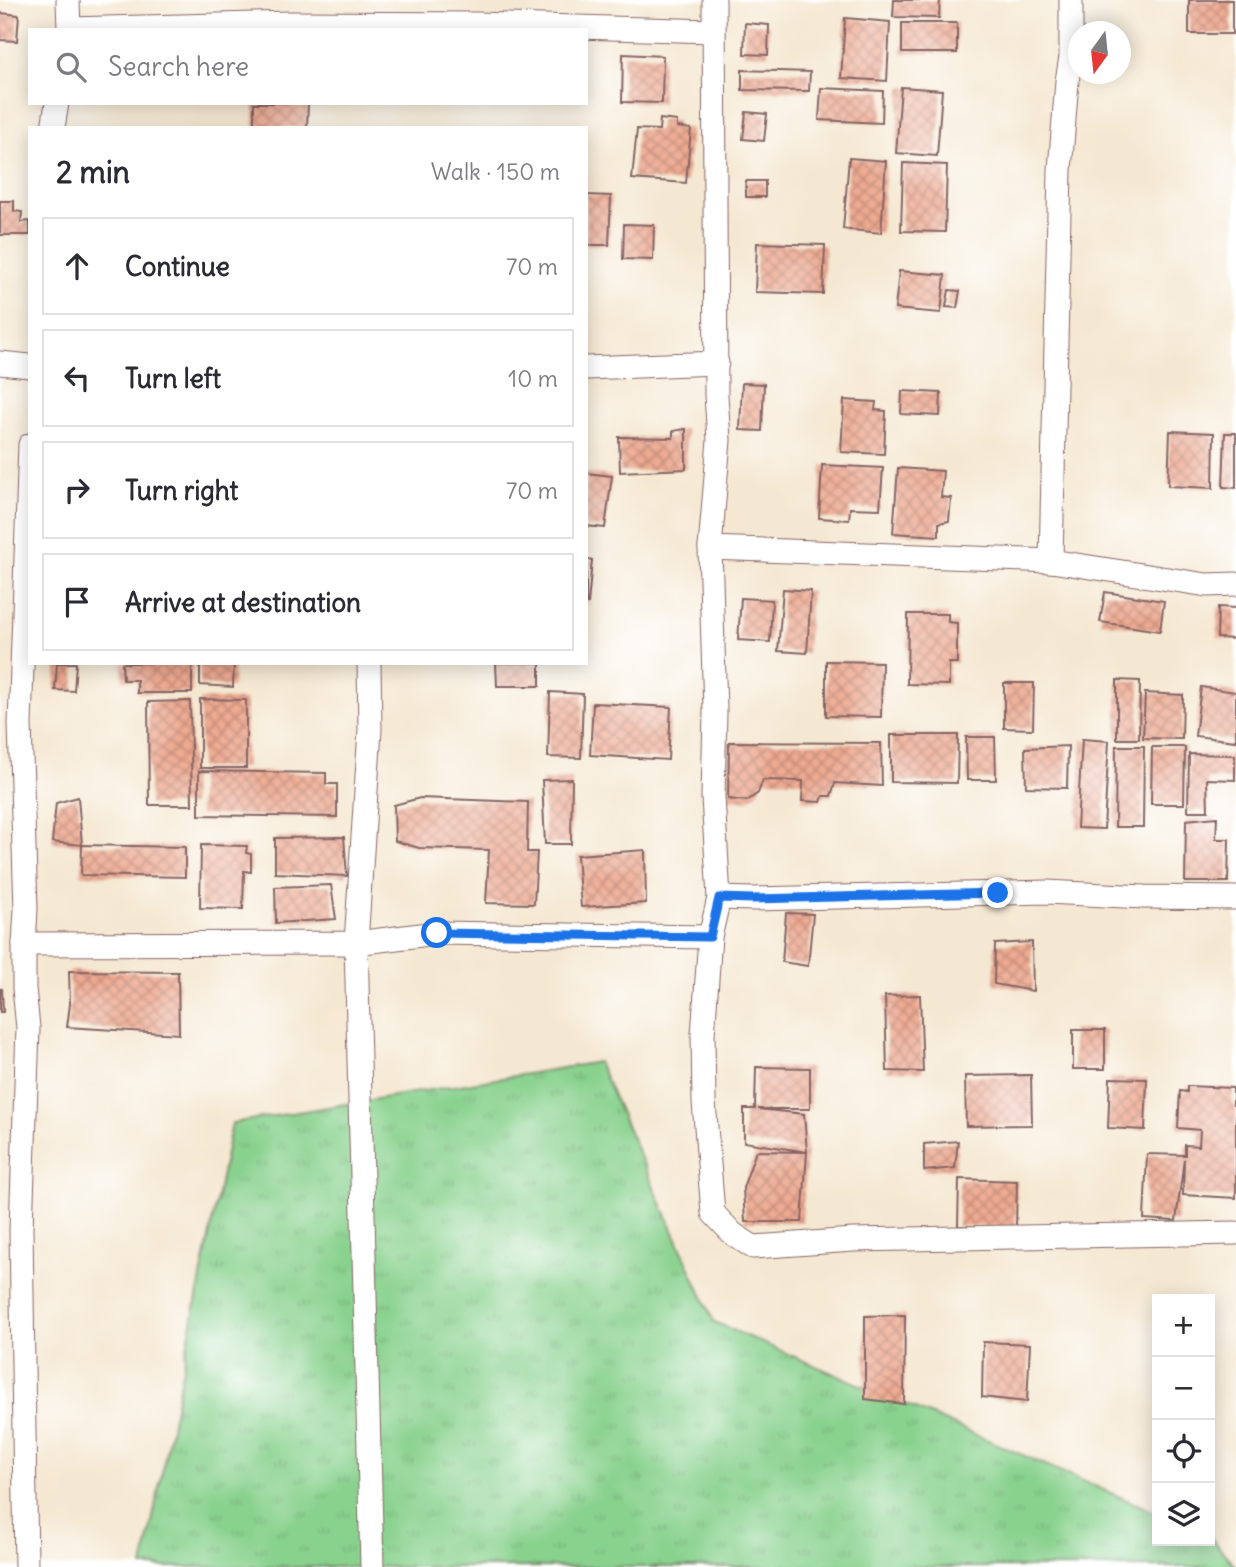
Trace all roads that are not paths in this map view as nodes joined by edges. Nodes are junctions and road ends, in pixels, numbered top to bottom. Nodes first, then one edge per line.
1 (68, 0) edge
2 (714, 0) edge
3 (1071, 0) edge
4 (69, 28) edge
5 (108, 28) edge
6 (713, 31) junction
7 (57, 105) edge
8 (53, 126) edge
9 (0, 363) edge
10 (717, 363) junction
11 (28, 366) edge
12 (588, 368) edge
13 (28, 501) edge
14 (710, 548) junction
15 (1051, 561) junction
16 (1236, 584) edge
17 (369, 665) edge
18 (719, 898) junction
19 (1236, 898) edge
20 (710, 937) junction
21 (356, 943) junction
22 (24, 944) junction
23 (1236, 1233) edge
24 (26, 1567) edge
25 (372, 1567) edge

1 - 4 street
2 - 6 street
3 - 15 street
5 - 6 street
6 - 10 street
7 - 8 street
9 - 11 street
10 - 12 street
10 - 14 street
13 - 22 street
14 - 15 street
14 - 18 street
15 - 16 street
17 - 21 street
18 - 19 street
18 - 20 street
20 - 21 street
20 - 23 street
21 - 22 street
21 - 25 street
22 - 24 street

